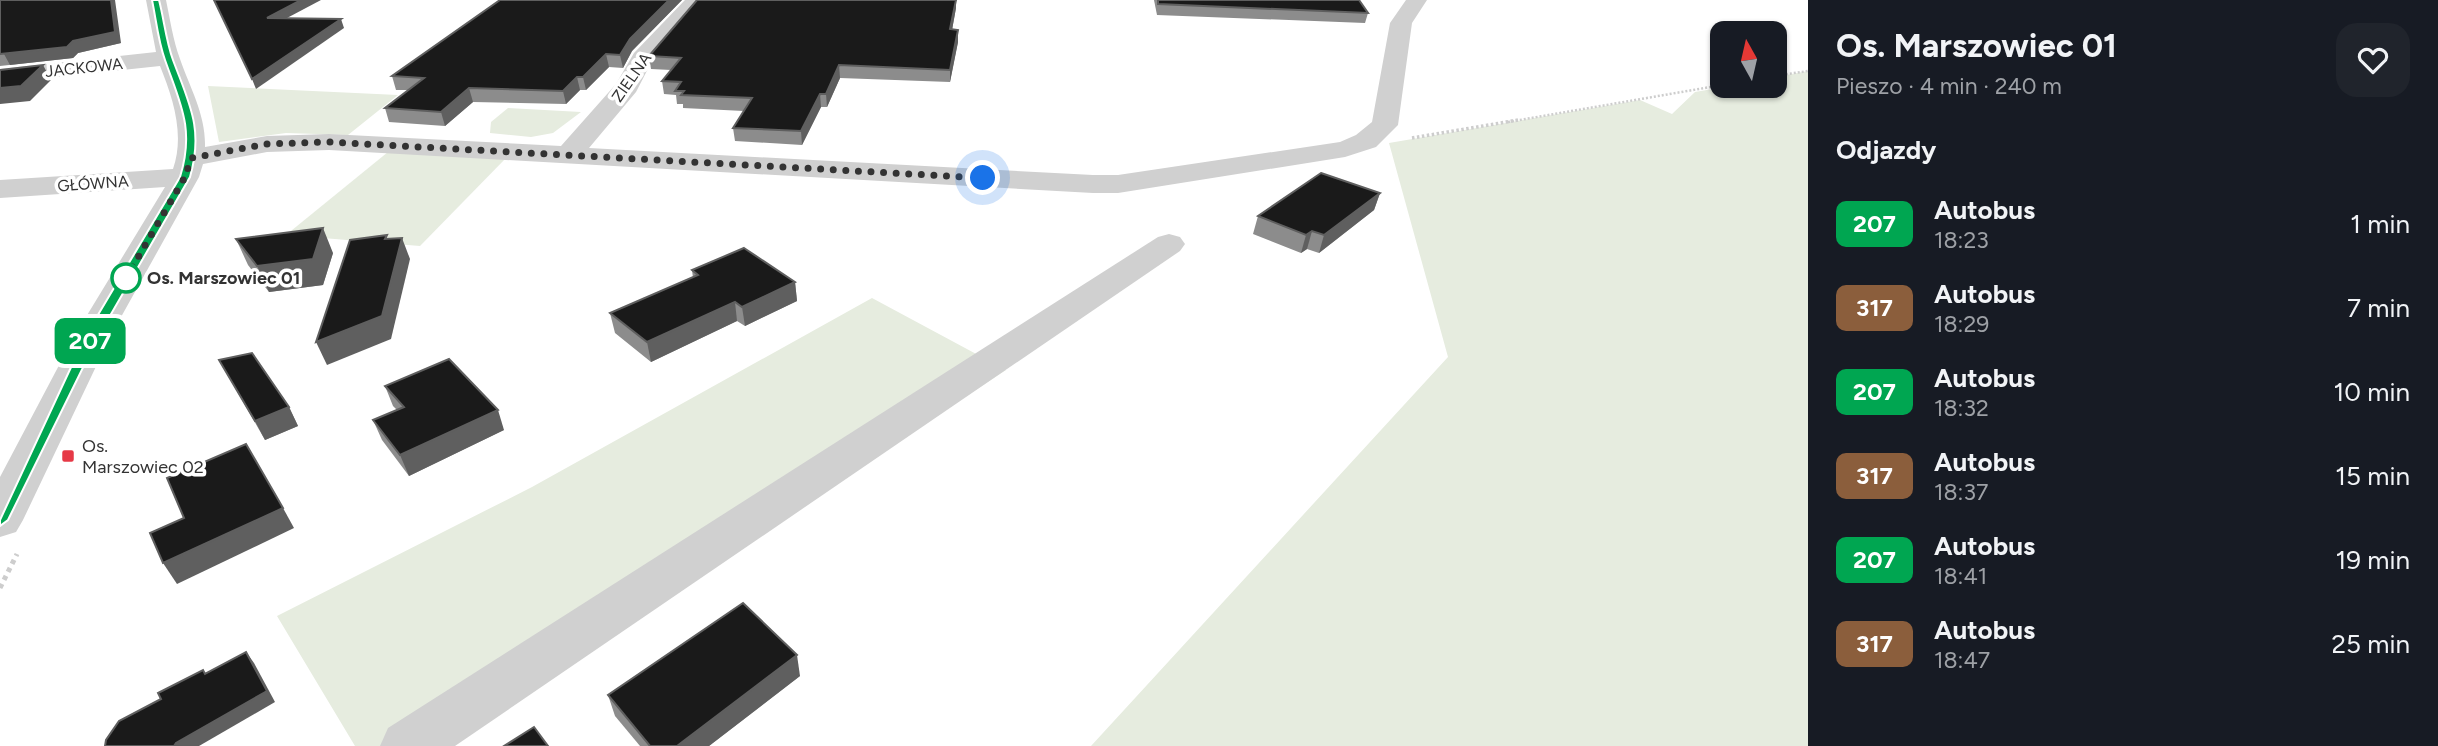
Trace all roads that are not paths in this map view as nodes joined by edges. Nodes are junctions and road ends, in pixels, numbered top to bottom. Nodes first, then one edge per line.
1 (156, 0) edge
2 (696, 0) edge
3 (1417, 0) edge
4 (168, 58) junction
5 (0, 76) edge
6 (568, 155) junction
7 (188, 167) junction
8 (0, 189) edge
9 (1169, 244) dead end
10 (0, 520) edge
11 (408, 746) edge

1 - 4 street
2 - 6 street, ZIELNA
3 - 6 street, GŁÓWNA
4 - 5 street, JACKOWA
4 - 7 street
6 - 7 street, GŁÓWNA
7 - 8 street, GŁÓWNA
7 - 10 street
9 - 11 street

